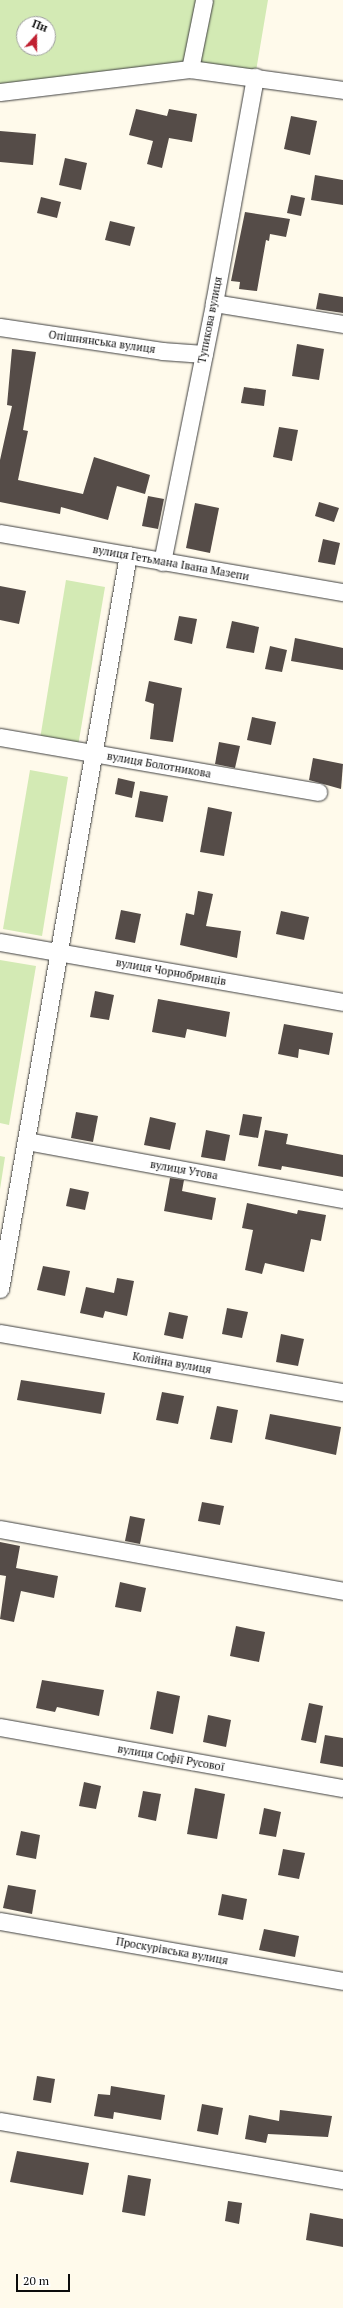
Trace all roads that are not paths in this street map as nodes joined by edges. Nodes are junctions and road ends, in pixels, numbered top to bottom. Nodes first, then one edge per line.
1 (204, 0) edge
2 (190, 69) junction
3 (255, 77) junction
4 (343, 90) edge
5 (0, 92) edge
6 (214, 303) junction
7 (343, 324) edge
8 (0, 327) edge
9 (204, 354) junction
10 (0, 533) edge
11 (128, 555) junction
12 (162, 562) junction
13 (343, 592) edge
14 (0, 737) edge
15 (93, 754) junction
16 (318, 792) dead end
17 (0, 942) edge
18 (59, 952) junction
19 (343, 1002) edge
20 (26, 1141) junction
21 (343, 1199) edge
22 (0, 1289) edge
23 (0, 1333) edge
24 (343, 1392) edge
25 (0, 1528) edge
26 (343, 1591) edge
27 (0, 1727) edge
28 (343, 1788) edge
29 (0, 1921) edge
30 (343, 1981) edge
31 (0, 2121) edge
32 (343, 2180) edge

1 - 2 street
2 - 3 street
2 - 5 street
3 - 4 street
3 - 6 street, Тупикова вулиця
6 - 7 street
6 - 9 street, Тупикова вулиця
8 - 9 street, Опішнянська вулиця
9 - 12 street, Тупикова вулиця
10 - 11 street, вулиця Гетьмана Івана Мазепи
11 - 12 street, вулиця Гетьмана Івана Мазепи
11 - 15 street
12 - 13 street, вулиця Гетьмана Івана Мазепи
14 - 15 street, вулиця Болотникова
15 - 16 street, вулиця Болотникова
15 - 18 street
17 - 18 street, вулиця Чорнобривців
18 - 19 street, вулиця Чорнобривців
18 - 20 street
20 - 21 street, вулиця Утова
20 - 22 street
23 - 24 street, Колійна вулиця
25 - 26 street
27 - 28 street, вулиця Софії Русової
29 - 30 street, Проскурівська вулиця
31 - 32 street

